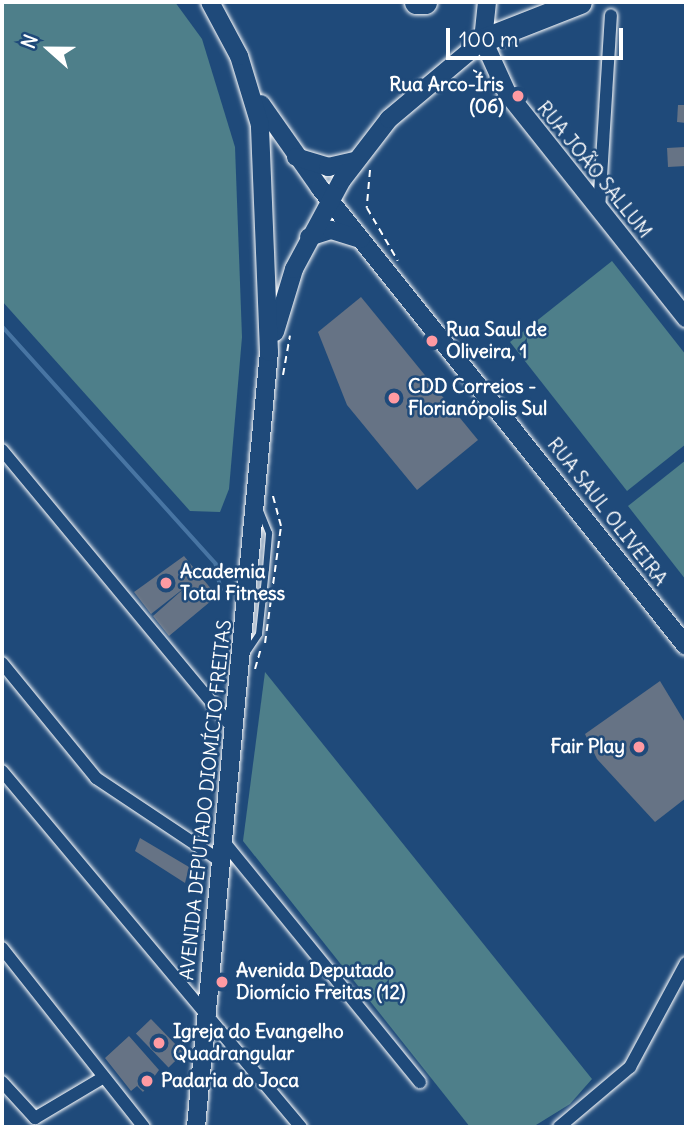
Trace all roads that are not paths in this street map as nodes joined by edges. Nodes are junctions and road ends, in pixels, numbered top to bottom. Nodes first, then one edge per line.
1 (210, 2) edge
2 (416, 2) edge
3 (425, 2) edge
4 (487, 2) edge
5 (580, 2) edge
6 (611, 15) dead end
7 (483, 40) junction
8 (254, 92) junction
9 (296, 157) junction
10 (363, 163) junction
11 (330, 200) junction
12 (599, 210) junction
13 (309, 237) junction
14 (364, 240) junction
15 (686, 318) edge
16 (269, 352) junction
17 (2, 450) edge
18 (686, 646) edge
19 (2, 663) edge
20 (235, 731) junction
21 (2, 771) edge
22 (225, 842) junction
23 (222, 862) junction
24 (2, 948) edge
25 (686, 963) edge
26 (205, 1018) junction
27 (104, 1077) junction
28 (2, 1082) edge
29 (420, 1083) dead end
30 (144, 1127) edge
31 (196, 1127) edge
32 (301, 1127) edge
33 (559, 1127) edge

1 - 8 street, AVENIDA DEPUTADO DIOMÍCIO FREITAS
2 - 3 highway
4 - 7 street
5 - 7 highway
6 - 12 street
7 - 10 street, AVENIDA DEPUTADO DIOMÍCIO FREITAS
7 - 12 street, RUA JOÃO SALLUM
8 - 9 street, RUA SAUL OLIVEIRA
8 - 16 street, AVENIDA DEPUTADO DIOMÍCIO FREITAS
9 - 10 street
9 - 11 street, RUA SAUL OLIVEIRA
10 - 11 street, AVENIDA DEPUTADO DIOMÍCIO FREITAS
11 - 13 street, AVENIDA DEPUTADO DIOMÍCIO FREITAS
11 - 14 street, RUA SAUL OLIVEIRA
12 - 15 street, RUA JOÃO SALLUM
13 - 14 street
13 - 16 street, AVENIDA DEPUTADO DIOMÍCIO FREITAS
14 - 18 street, RUA SAUL OLIVEIRA
16 - 20 street, AVENIDA DEPUTADO DIOMÍCIO FREITAS
17 - 20 street
19 - 23 street
20 - 22 street, AVENIDA DEPUTADO DIOMÍCIO FREITAS
21 - 26 street
22 - 23 street, AVENIDA DEPUTADO DIOMÍCIO FREITAS
22 - 29 street
23 - 26 street, AVENIDA DEPUTADO DIOMÍCIO FREITAS
24 - 27 street
25 - 33 street
26 - 31 street, AVENIDA DEPUTADO DIOMÍCIO FREITAS
26 - 32 street
27 - 28 street
27 - 30 street

